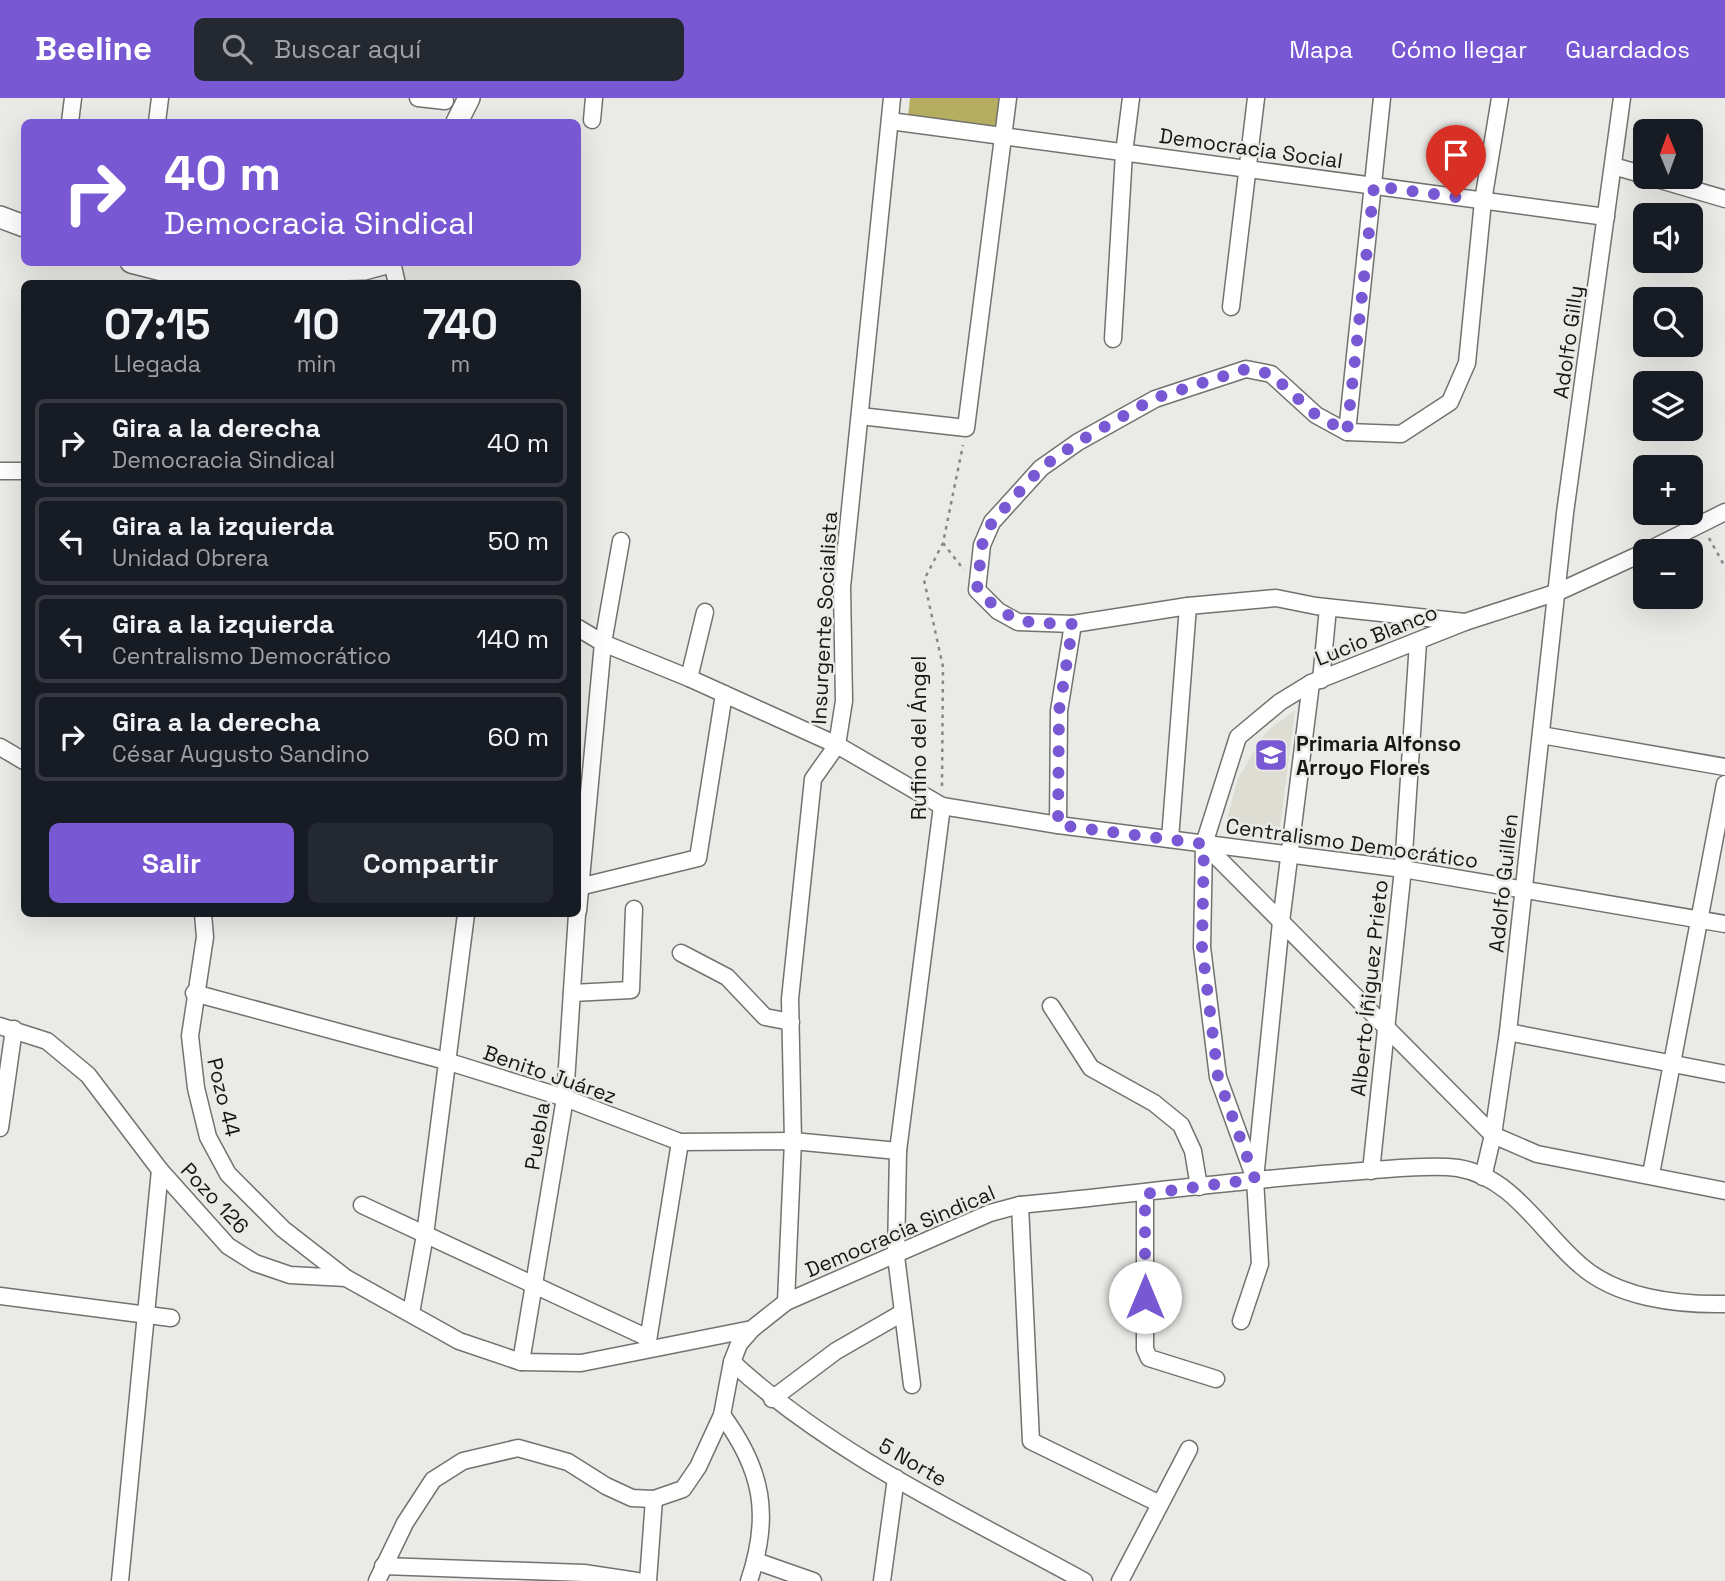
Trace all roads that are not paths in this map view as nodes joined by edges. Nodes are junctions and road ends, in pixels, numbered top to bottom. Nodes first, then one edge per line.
1 (72, 98) edge
2 (160, 98) edge
3 (418, 98) edge
4 (594, 98) edge
5 (892, 98) edge
6 (1009, 98) edge
7 (1131, 98) edge
8 (1256, 98) edge
9 (1382, 98) edge
10 (1500, 98) edge
11 (1622, 98) edge
12 (460, 105) edge
13 (70, 119) edge
14 (157, 119) edge
15 (592, 120) dead end
16 (890, 121) junction
17 (1004, 136) junction
18 (1124, 153) junction
19 (1613, 166) junction
20 (1247, 169) junction
21 (1633, 172) edge
22 (1374, 186) junction
23 (1691, 189) edge
24 (1725, 199) edge
25 (1483, 201) junction
26 (0, 217) edge
27 (1606, 217) junction
28 (21, 225) edge
29 (146, 266) edge
30 (375, 266) edge
31 (1231, 307) dead end
32 (1113, 339) dead end
33 (860, 416) junction
34 (1347, 432) junction
35 (0, 471) edge
36 (21, 471) edge
37 (1725, 512) edge
38 (1674, 539) edge
39 (621, 541) dead end
40 (1633, 558) edge
41 (1558, 592) junction
42 (1188, 606) junction
43 (1328, 608) junction
44 (705, 612) dead end
45 (1465, 622) junction
46 (1073, 624) junction
47 (581, 630) edge
48 (1418, 642) junction
49 (603, 643) junction
50 (690, 678) junction
51 (1316, 681) junction
52 (724, 694) junction
53 (1541, 734) junction
54 (837, 745) junction
55 (0, 747) edge
56 (21, 759) edge
57 (1725, 767) edge
58 (1725, 784) edge
59 (942, 806) junction
60 (1058, 825) junction
61 (1170, 839) junction
62 (1204, 844) junction
63 (1289, 853) junction
64 (581, 854) edge
65 (1403, 869) junction
66 (581, 882) edge
67 (1522, 890) junction
68 (634, 909) dead end
69 (203, 917) edge
70 (467, 917) edge
71 (577, 917) edge
72 (1700, 919) junction
73 (1280, 922) junction
74 (1725, 924) edge
75 (681, 953) dead end
76 (194, 993) junction
77 (572, 993) junction
78 (1051, 1006) dead end
79 (791, 1022) junction
80 (7, 1027) edge
81 (1386, 1027) junction
82 (1508, 1032) junction
83 (446, 1061) junction
84 (1672, 1064) junction
85 (1725, 1074) edge
86 (565, 1098) junction
87 (0, 1128) edge
88 (1493, 1135) junction
89 (793, 1141) junction
90 (680, 1142) junction
91 (898, 1151) junction
92 (160, 1170) junction
93 (1371, 1171) junction
94 (1651, 1174) junction
95 (1482, 1177) junction
96 (1255, 1179) junction
97 (1199, 1187) junction
98 (1725, 1191) edge
99 (1145, 1194) junction
100 (362, 1205) dead end
101 (1020, 1205) junction
102 (425, 1235) junction
103 (896, 1256) junction
104 (346, 1278) junction
105 (535, 1286) junction
106 (0, 1296) edge
107 (786, 1302) junction
108 (1725, 1304) edge
109 (411, 1312) junction
110 (902, 1313) junction
111 (147, 1315) junction
112 (171, 1318) dead end
113 (1241, 1321) dead end
114 (752, 1329) junction
115 (647, 1343) junction
116 (521, 1362) junction
117 (732, 1362) junction
118 (1216, 1380) dead end
119 (912, 1385) dead end
120 (772, 1399) junction
121 (722, 1415) junction
122 (1189, 1448) dead end
123 (896, 1478) junction
124 (654, 1499) junction
125 (1160, 1504) junction
126 (756, 1561) junction
127 (380, 1573) edge
128 (120, 1581) edge
129 (637, 1581) edge
130 (648, 1581) edge
131 (749, 1581) edge
132 (813, 1581) edge
133 (881, 1581) edge
134 (1084, 1581) edge
135 (1119, 1581) edge

1 - 13 street
2 - 14 street
3 - 12 street
4 - 15 street
5 - 16 street, Insurgente Socialista
6 - 17 street
7 - 18 street
8 - 20 street
9 - 22 street
10 - 25 street
11 - 19 street, Adolfo Gilly
16 - 17 street, Democracia Social
16 - 33 street, Insurgente Socialista
17 - 18 street, Democracia Social
17 - 33 street
18 - 20 street, Democracia Social
18 - 32 street
19 - 21 street
19 - 27 street, Adolfo Gilly
20 - 22 street, Democracia Social
20 - 31 street
22 - 25 street, Democracia Social
22 - 34 street
23 - 24 street
25 - 27 street, Democracia Social
25 - 34 street
26 - 28 main road
27 - 41 street, Adolfo Gilly
29 - 30 main road
33 - 54 street, Insurgente Socialista
34 - 46 street
35 - 36 street
37 - 38 street, Lucio Blanco
39 - 49 street, Puebla
40 - 41 street, Lucio Blanco
41 - 45 street, Lucio Blanco
41 - 53 street, Adolfo Guillén
42 - 43 street
42 - 46 street
42 - 61 street
43 - 45 street
43 - 51 street
44 - 50 street
45 - 48 street, Lucio Blanco
46 - 60 street
47 - 49 street, Centralismo Democrático
48 - 51 street, Lucio Blanco
48 - 65 street, Alberto Íñiguez Prieto
49 - 50 street, Centralismo Democrático
49 - 64 street, Puebla
50 - 52 street, Centralismo Democrático
51 - 62 street, Lucio Blanco
51 - 63 street
52 - 54 street, Centralismo Democrático
52 - 66 street
53 - 57 street
53 - 67 street, Adolfo Guillén
54 - 59 street, Centralismo Democrático
54 - 79 street, Insurgente Socialista
55 - 56 street
58 - 72 street
59 - 60 street, Centralismo Democrático
59 - 91 street, Rufino del Ángel
60 - 61 street, Centralismo Democrático
61 - 62 street, Centralismo Democrático
62 - 63 street, Centralismo Democrático
62 - 73 street
62 - 96 street, Lucio Blanco
63 - 65 street, Centralismo Democrático
63 - 73 street
65 - 67 street, Centralismo Democrático
65 - 81 street, Alberto Íñiguez Prieto
67 - 72 street, Centralismo Democrático
67 - 82 street, Adolfo Guillén
68 - 77 street
69 - 76 street, Pozo 44
70 - 83 street
71 - 77 street, Puebla
72 - 74 street, Centralismo Democrático
72 - 84 street
73 - 81 street
73 - 96 street
75 - 79 street
76 - 83 street, Benito Juárez
76 - 104 street, Pozo 44
77 - 86 street, Puebla
78 - 97 street
79 - 89 street, Insurgente Socialista
80 - 87 street
80 - 92 street, Pozo 126
81 - 88 street
81 - 93 street, Alberto Íñiguez Prieto
82 - 84 street
82 - 88 street, Adolfo Guillén
83 - 86 street, Benito Juárez
83 - 102 street
84 - 85 street
84 - 94 street
86 - 90 street, Benito Juárez
86 - 105 street, Puebla
88 - 94 street
88 - 95 street, Adolfo Guillén
89 - 90 street, Benito Juárez
89 - 91 street, Benito Juárez
89 - 107 street, Insurgente Socialista
90 - 115 street
91 - 103 street, Rufino del Ángel
92 - 104 street, Pozo 126
92 - 111 street
93 - 95 street, Democracia Sindical
93 - 96 street, Democracia Sindical
94 - 98 street
95 - 108 street, Democracia Sindical
96 - 97 street, Democracia Sindical
96 - 113 street
97 - 99 street, Democracia Sindical
99 - 101 street, Democracia Sindical
99 - 118 street
100 - 102 street
101 - 103 street, Democracia Sindical
101 - 125 street
102 - 105 street
102 - 109 street
103 - 107 street, Democracia Sindical
103 - 110 street, Rufino del Ángel
104 - 109 street, Pozo 126
105 - 115 street
105 - 116 street, Puebla
106 - 111 street
107 - 114 street, Democracia Sindical
109 - 116 street, Pozo 126
110 - 119 street, Rufino del Ángel
110 - 120 street
111 - 112 street
111 - 128 street
114 - 115 street, Democracia Sindical
114 - 117 street
115 - 116 street, Pozo 126
117 - 120 street, 5 Norte
117 - 121 street
120 - 123 street, 5 Norte
121 - 124 street
121 - 126 street
122 - 125 street
123 - 133 street
123 - 134 street, 5 Norte
124 - 127 street
124 - 130 street
125 - 135 street
126 - 131 street
126 - 132 street
127 - 129 street

